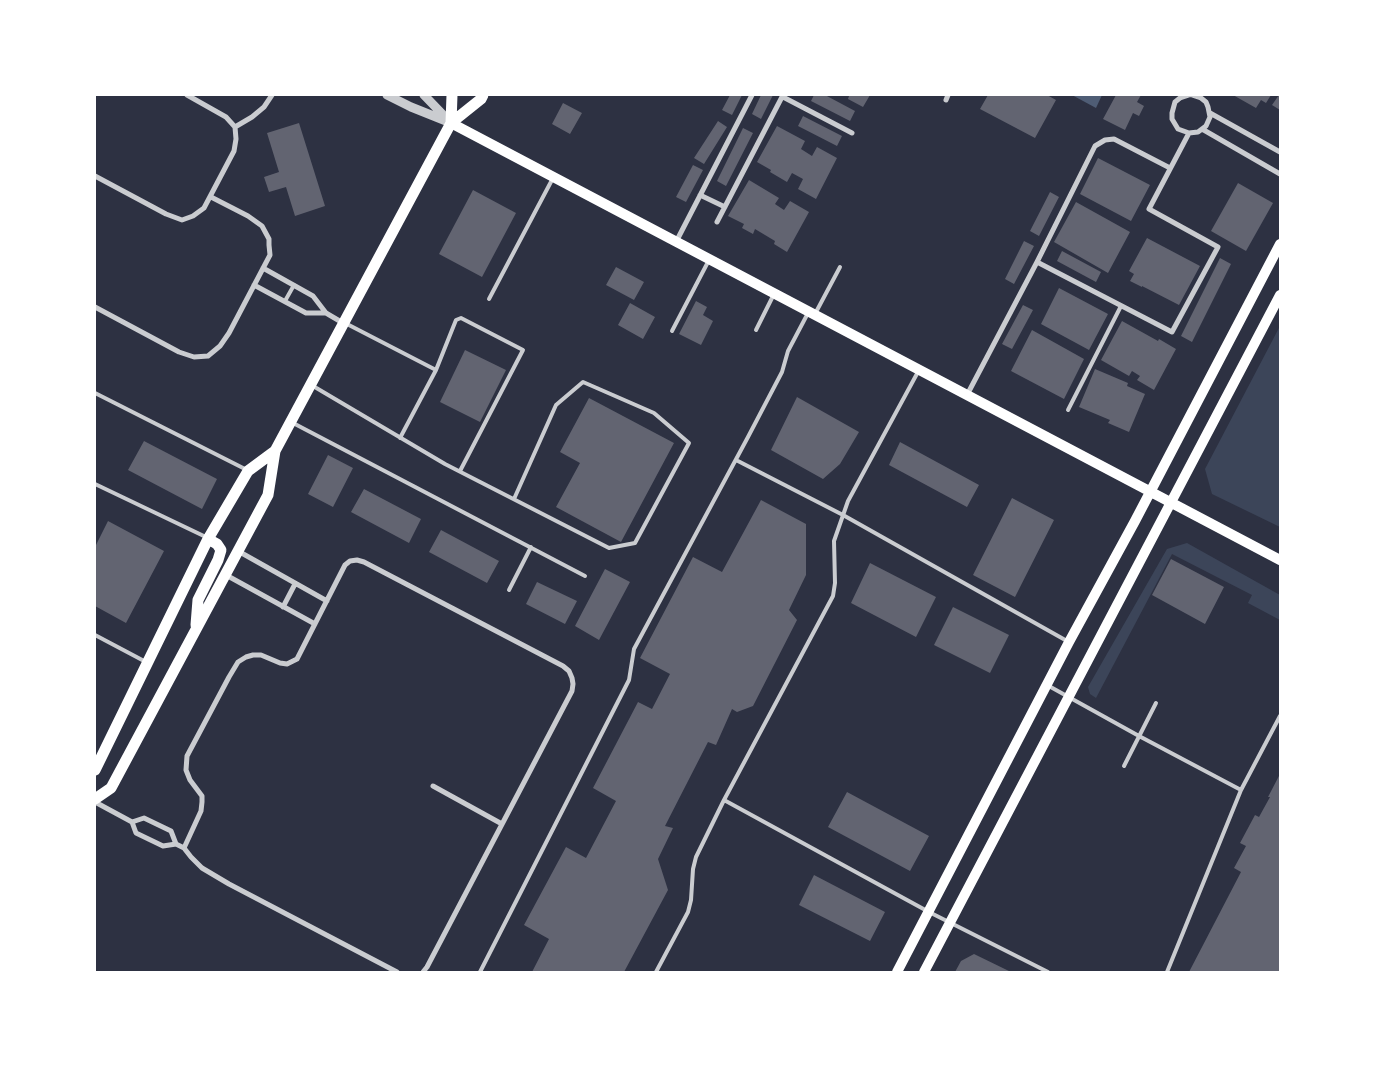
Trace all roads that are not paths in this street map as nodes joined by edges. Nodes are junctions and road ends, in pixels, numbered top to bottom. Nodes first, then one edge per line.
1 (187, 95) edge
2 (272, 95) edge
3 (387, 95) edge
4 (424, 95) edge
5 (452, 95) edge
6 (483, 95) edge
7 (752, 95) edge
8 (1191, 95) edge
9 (783, 96) edge
10 (1210, 112) junction
11 (451, 123) junction
12 (235, 127) junction
13 (1202, 129) junction
14 (852, 133) dead end
15 (1189, 133) junction
16 (1280, 152) edge
17 (1170, 168) junction
18 (1280, 174) edge
19 (95, 176) edge
20 (553, 178) junction
21 (700, 195) junction
22 (210, 197) junction
23 (725, 207) junction
24 (717, 222) dead end
25 (676, 242) junction
26 (1280, 244) edge
27 (709, 260) junction
28 (1038, 262) junction
29 (840, 267) dead end
30 (263, 268) junction
31 (254, 285) junction
32 (294, 286) junction
33 (774, 294) junction
34 (1280, 295) edge
35 (489, 299) dead end
36 (284, 301) junction
37 (1121, 306) junction
38 (95, 307) edge
39 (326, 313) junction
40 (812, 314) junction
41 (343, 323) junction
42 (756, 330) dead end
43 (672, 331) dead end
44 (436, 370) junction
45 (919, 370) junction
46 (311, 385) junction
47 (95, 393) edge
48 (967, 395) junction
49 (1068, 410) dead end
50 (292, 422) junction
51 (400, 438) junction
52 (275, 451) junction
53 (736, 460) junction
54 (248, 471) junction
55 (460, 472) junction
56 (95, 484) edge
57 (1150, 492) junction
58 (514, 499) junction
59 (1172, 503) junction
60 (843, 515) junction
61 (208, 538) junction
62 (531, 547) junction
63 (238, 551) junction
64 (1280, 560) edge
65 (225, 575) junction
66 (585, 576) dead end
67 (295, 584) junction
68 (509, 590) dead end
69 (327, 601) junction
70 (283, 607) junction
71 (315, 624) junction
72 (196, 629) junction
73 (95, 634) edge
74 (1069, 642) junction
75 (148, 664) junction
76 (1047, 684) junction
77 (1069, 697) junction
78 (1156, 703) dead end
79 (1280, 716) edge
80 (1139, 736) junction
81 (1124, 766) dead end
82 (95, 770) edge
83 (433, 786) dead end
84 (1241, 790) junction
85 (95, 800) edge
86 (724, 800) junction
87 (132, 822) junction
88 (502, 824) junction
89 (176, 844) junction
90 (184, 848) junction
91 (929, 912) junction
92 (950, 923) junction
93 (397, 972) edge
94 (424, 972) edge
95 (480, 972) edge
96 (656, 972) edge
97 (897, 972) edge
98 (924, 972) edge
99 (1048, 972) edge
100 (1167, 972) edge

1 - 12 street
2 - 12 street
3 - 11 street
4 - 11 street
5 - 11 main road
6 - 11 main road
7 - 21 street
8 - 10 street
8 - 15 street
9 - 14 street
9 - 23 street
10 - 13 street
10 - 16 street
11 - 20 main road
11 - 41 main road
12 - 22 street
13 - 15 street
13 - 18 street
15 - 17 street
17 - 28 street
17 - 37 street
19 - 22 street
20 - 25 main road
20 - 35 lane
21 - 23 street
21 - 25 street
22 - 30 street
23 - 24 street
25 - 27 main road
26 - 57 main road
27 - 33 main road
27 - 43 lane
28 - 37 street
28 - 48 street
29 - 40 lane
30 - 31 street
30 - 32 street
31 - 36 street
31 - 38 street
32 - 36 lane
32 - 39 street
33 - 40 main road
33 - 42 lane
34 - 59 main road
36 - 39 street
37 - 49 lane
39 - 41 street
40 - 45 main road
40 - 53 lane
41 - 44 lane
41 - 46 main road
44 - 51 lane
44 - 55 lane
45 - 48 main road
45 - 60 lane
46 - 50 main road
46 - 51 lane
47 - 54 lane
48 - 57 main road
50 - 52 main road
50 - 62 lane
51 - 55 lane
52 - 54 main road
52 - 63 main road
53 - 60 lane
53 - 95 lane
54 - 61 main road
55 - 58 lane
56 - 61 lane
57 - 59 main road
57 - 74 main road
58 - 58 lane
59 - 64 main road
59 - 77 main road
60 - 74 lane
60 - 86 lane
61 - 72 main road
61 - 75 main road
62 - 66 lane
62 - 68 lane
63 - 65 main road
63 - 67 street
65 - 70 street
65 - 72 main road
67 - 69 street
67 - 70 street
69 - 71 street
69 - 88 street
70 - 71 street
71 - 90 street
72 - 85 main road
73 - 75 lane
74 - 76 main road
75 - 82 main road
76 - 77 lane
76 - 91 main road
77 - 80 lane
77 - 92 main road
78 - 80 lane
79 - 84 lane
80 - 81 lane
80 - 84 lane
83 - 88 street
84 - 100 lane
85 - 87 street
86 - 91 lane
86 - 96 lane
87 - 89 street
87 - 89 street
88 - 94 street
89 - 90 street
90 - 93 street
91 - 92 lane
91 - 97 main road
92 - 98 main road
92 - 99 lane

